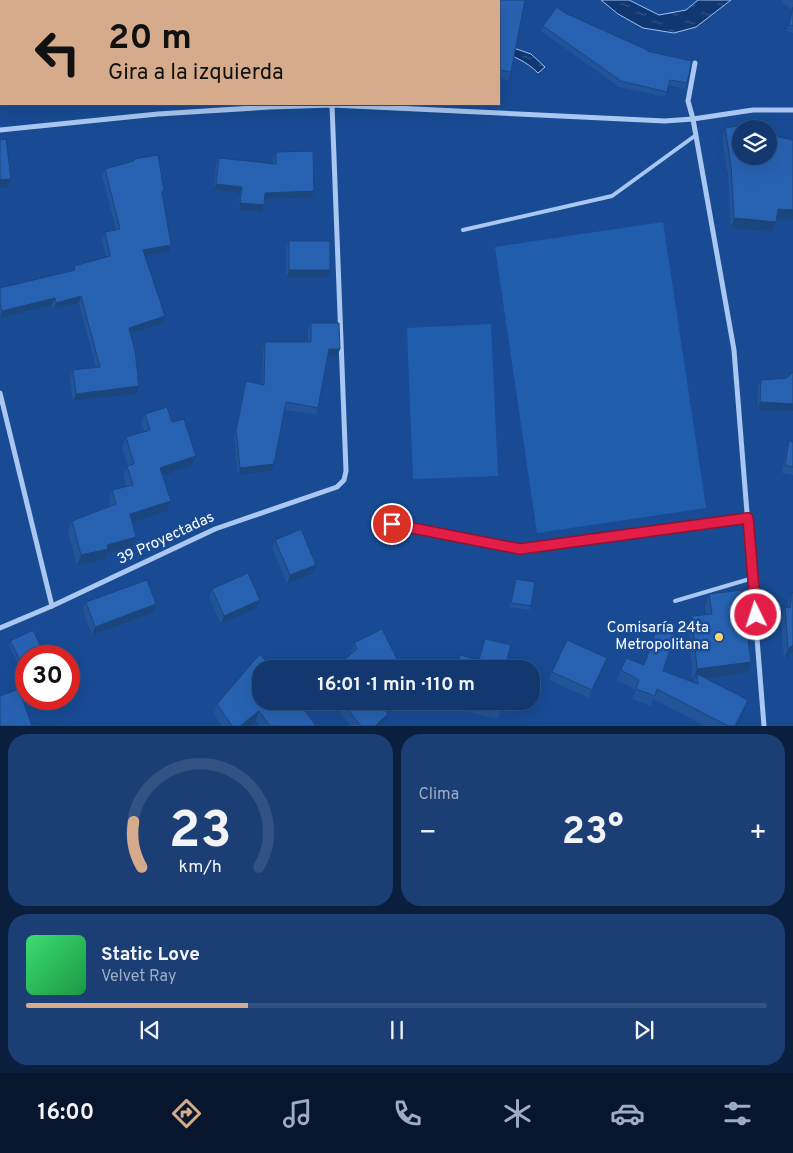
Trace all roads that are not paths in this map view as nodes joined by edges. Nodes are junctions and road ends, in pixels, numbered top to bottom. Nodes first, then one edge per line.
1 (695, 63) dead end
2 (332, 105) junction
3 (793, 110) edge
4 (693, 118) junction
5 (0, 130) edge
6 (696, 135) junction
7 (463, 230) dead end
8 (0, 393) edge
9 (748, 518) junction
10 (392, 524) dead end
11 (753, 578) junction
12 (675, 601) dead end
13 (52, 606) junction
14 (0, 628) edge
15 (764, 726) edge

1 - 4 street
2 - 4 street
2 - 5 street
2 - 13 street, 39 Proyectadas
3 - 4 street
4 - 6 street
6 - 7 lane
6 - 9 street
8 - 13 street
9 - 10 lane
9 - 11 street
11 - 12 lane
11 - 15 street
13 - 14 street, 39 Proyectadas

